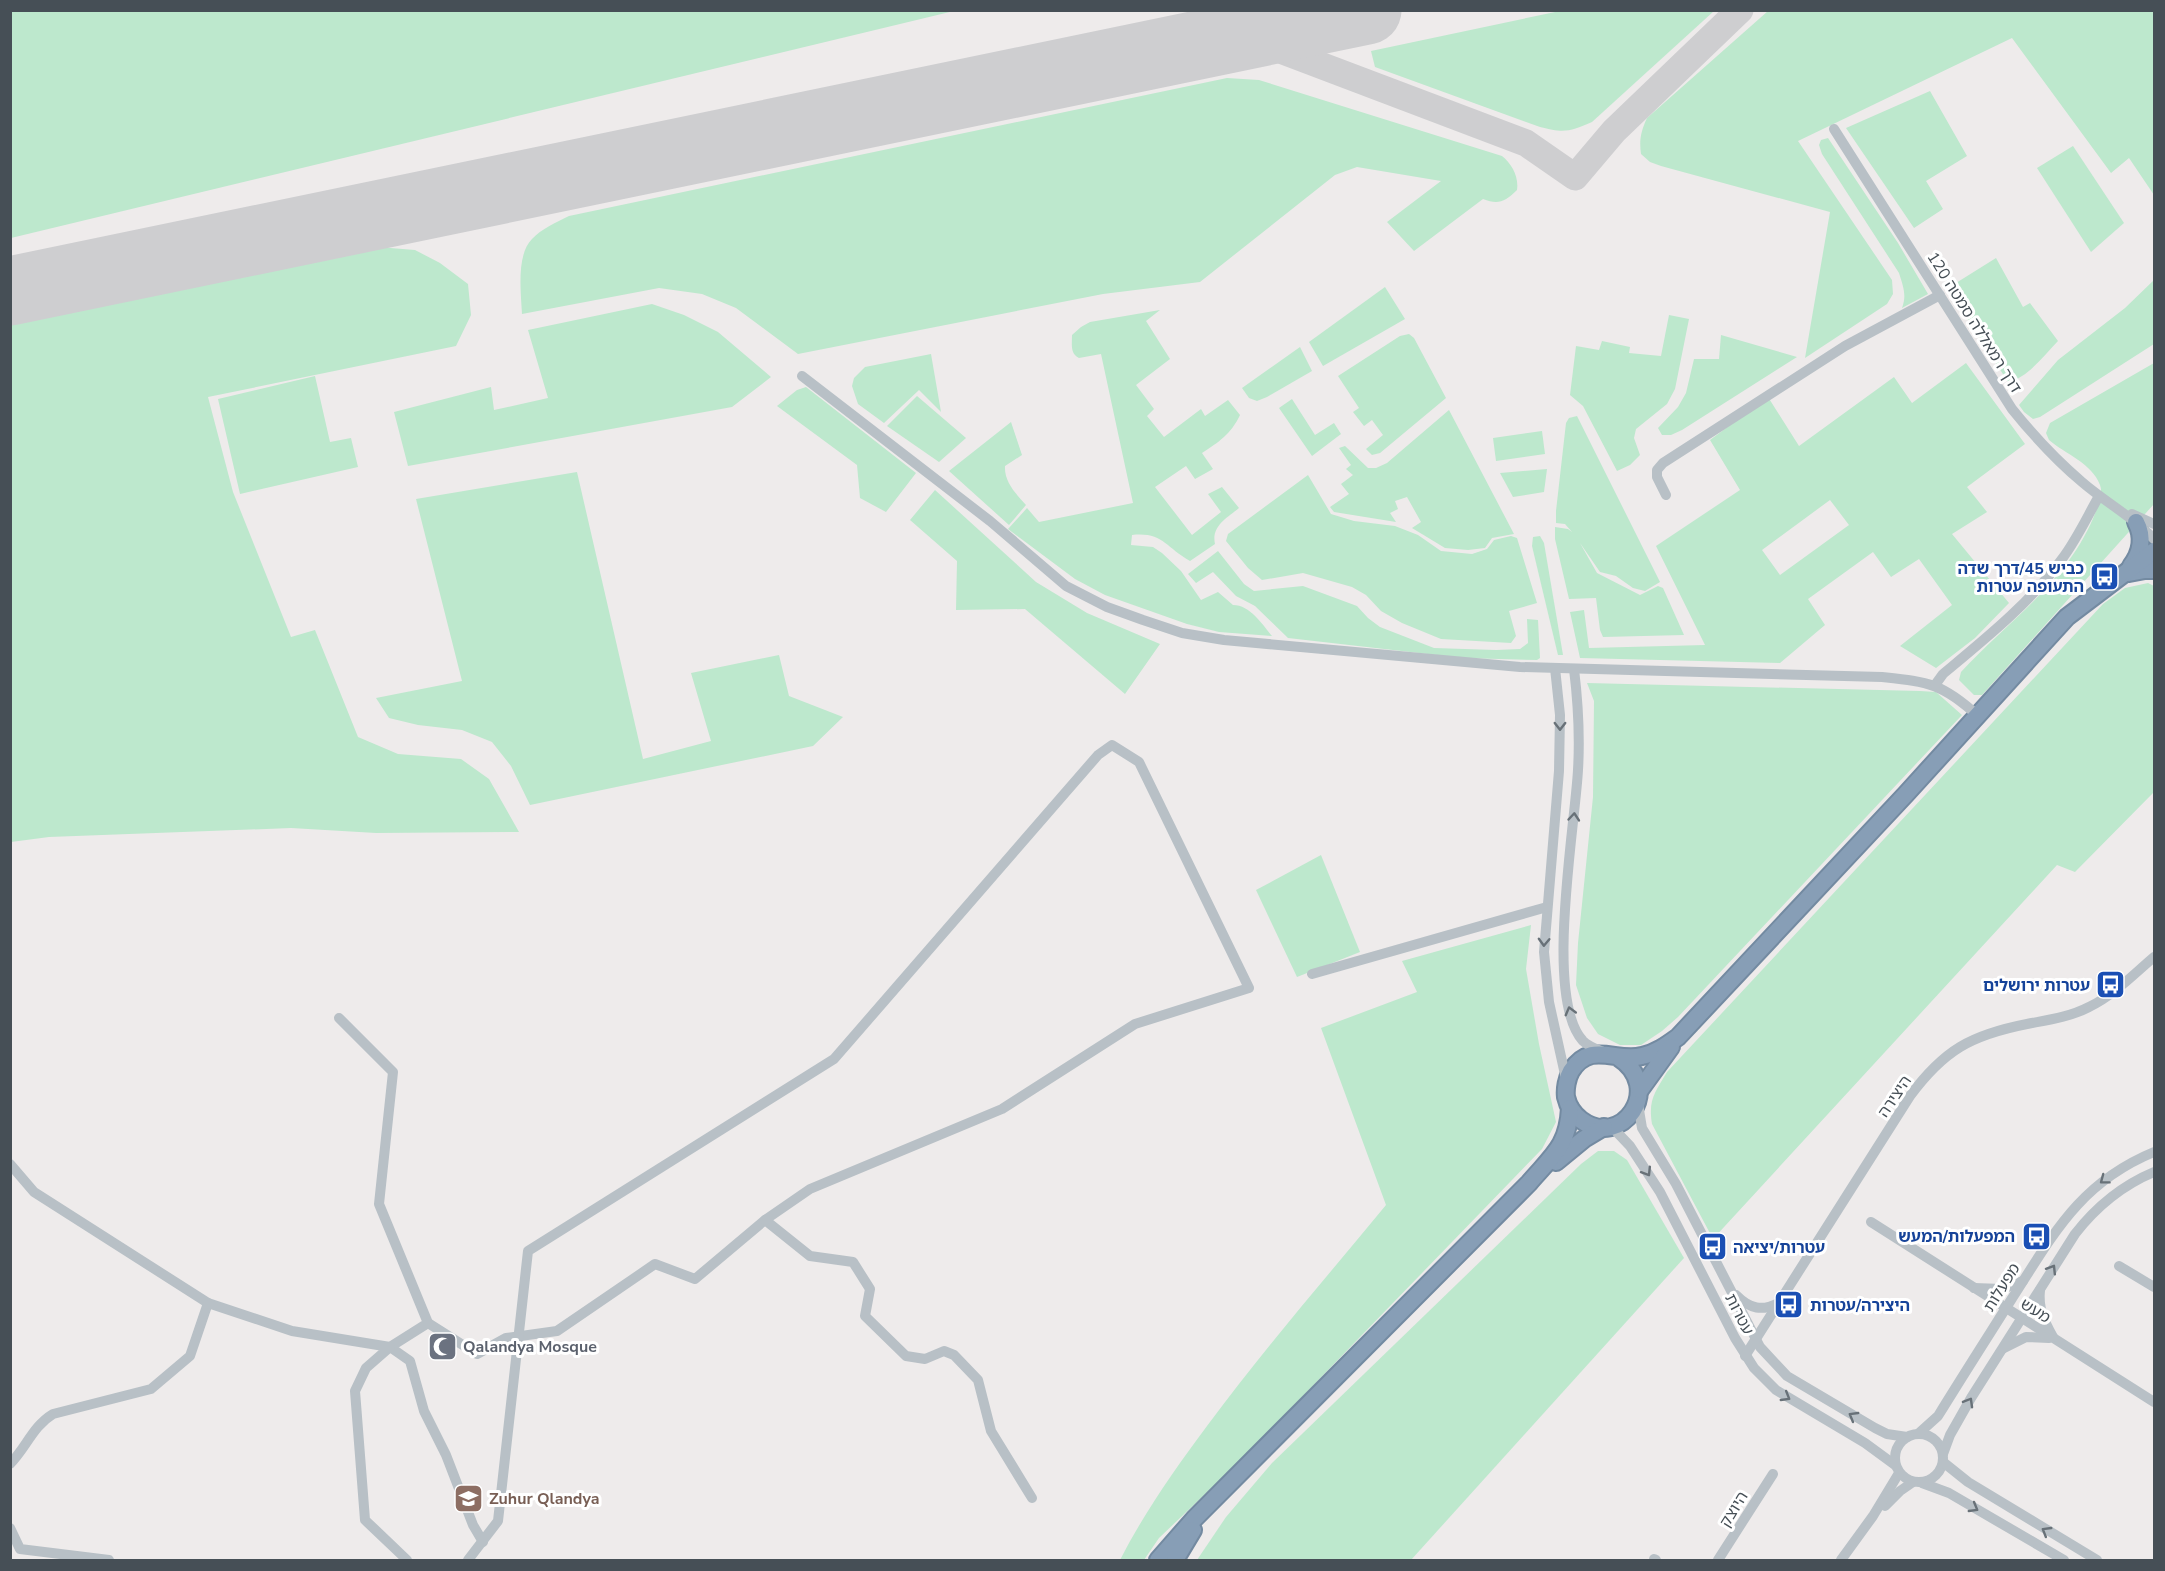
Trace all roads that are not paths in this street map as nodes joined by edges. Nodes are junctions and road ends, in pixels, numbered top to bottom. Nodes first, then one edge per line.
1 (1834, 129) dead end
2 (1940, 296) junction
3 (802, 376) dead end
4 (1666, 495) dead end
5 (2099, 496) junction
6 (2118, 508) junction
7 (2136, 522) junction
8 (2154, 524) edge
9 (2154, 539) edge
10 (2154, 551) edge
11 (2154, 570) edge
12 (2125, 574) junction
13 (1555, 668) junction
14 (1574, 669) junction
15 (1935, 685) junction
16 (1978, 716) junction
17 (1547, 907) junction
18 (2154, 957) edge
19 (1312, 974) dead end
20 (339, 1018) dead end
21 (1691, 1023) junction
22 (1612, 1055) junction
23 (1566, 1083) junction
24 (1639, 1097) junction
25 (1570, 1108) junction
26 (1607, 1127) junction
27 (2154, 1152) edge
28 (10, 1164) edge
29 (2154, 1172) edge
30 (1529, 1183) junction
31 (765, 1220) junction
32 (1871, 1222) dead end
33 (2119, 1266) dead end
34 (2023, 1281) junction
35 (2154, 1287) edge
36 (1974, 1288) junction
37 (2040, 1289) junction
38 (1730, 1290) junction
39 (1780, 1302) junction
40 (208, 1303) junction
41 (2006, 1308) junction
42 (2021, 1318) junction
43 (428, 1323) junction
44 (520, 1336) junction
45 (1756, 1340) junction
46 (2055, 1340) junction
47 (390, 1347) junction
48 (1999, 1353) junction
49 (1745, 1356) junction
50 (2154, 1402) edge
51 (1912, 1435) junction
52 (1943, 1458) junction
53 (10, 1464) edge
54 (1897, 1469) junction
55 (1773, 1474) dead end
56 (1918, 1482) junction
57 (1230, 1485) junction
58 (1032, 1498) dead end
59 (1873, 1516) junction
60 (10, 1528) edge
61 (483, 1542) junction
62 (15, 1548) edge
63 (1847, 1558) edge
64 (109, 1560) edge
65 (407, 1560) edge
66 (468, 1560) edge
67 (1158, 1560) edge
68 (1176, 1560) edge
69 (1718, 1560) edge
70 (2064, 1560) edge
71 (2097, 1560) edge

1 - 2 street, דרך רמאללה סמטה 120
2 - 4 street
2 - 5 street, דרך רמאללה סמטה 120
3 - 13 street
5 - 6 street, דרך רמאללה סמטה 120
5 - 15 street
6 - 7 street, דרך רמאללה סמטה 120
6 - 8 street, דרך רמאללה סמטה 120
7 - 9 street, דרך רמאללה סמטה 120
7 - 12 highway
10 - 12 highway
11 - 12 highway
12 - 16 highway
13 - 14 street
13 -> 17 street
14 - 15 street
22 -> 14 street
15 - 16 street
16 - 21 highway
17 - 19 street
17 -> 23 street
18 - 39 street, היצירה
20 - 43 street
21 - 22 highway
21 - 24 highway
22 - 23 highway
22 - 24 highway
23 - 25 highway
24 - 26 highway
24 - 38 street, עטרות
25 - 26 highway
25 - 30 highway
26 - 30 highway
26 -> 49 street, עטרות
27 -> 34 street, מפעלות
28 - 40 street
37 -> 29 street, מפעלות
30 - 57 highway
31 - 44 street
31 - 44 street
31 - 58 street
32 - 36 street, מעש
33 - 35 street
34 - 36 street
34 - 41 street, מפעלות
36 - 41 street, מעש
37 - 42 street, מפעלות
37 - 46 street
38 - 39 street
38 - 45 street, עטרות
39 - 45 street, היצירה
40 - 47 street
40 - 53 street
41 - 42 street, מעש
41 - 51 street, מפעלות
42 - 46 street, מעש
42 - 48 street, מפעלות
43 - 44 street
43 - 47 street
44 - 61 street
45 - 49 street, היצירה
51 -> 45 street, עטרות
46 - 48 street
46 - 50 street, מעש
47 - 61 street
47 - 65 street
52 -> 48 street, מפעלות
49 -> 54 street, עטרות
51 - 52 street
51 - 54 street
52 - 56 street
71 -> 52 street
54 - 56 street
54 - 59 street
55 - 69 street, היוצק
56 - 59 street
56 -> 70 street
57 - 67 highway
57 - 68 highway
59 - 63 street
60 - 62 street
61 - 66 street
62 - 64 street

